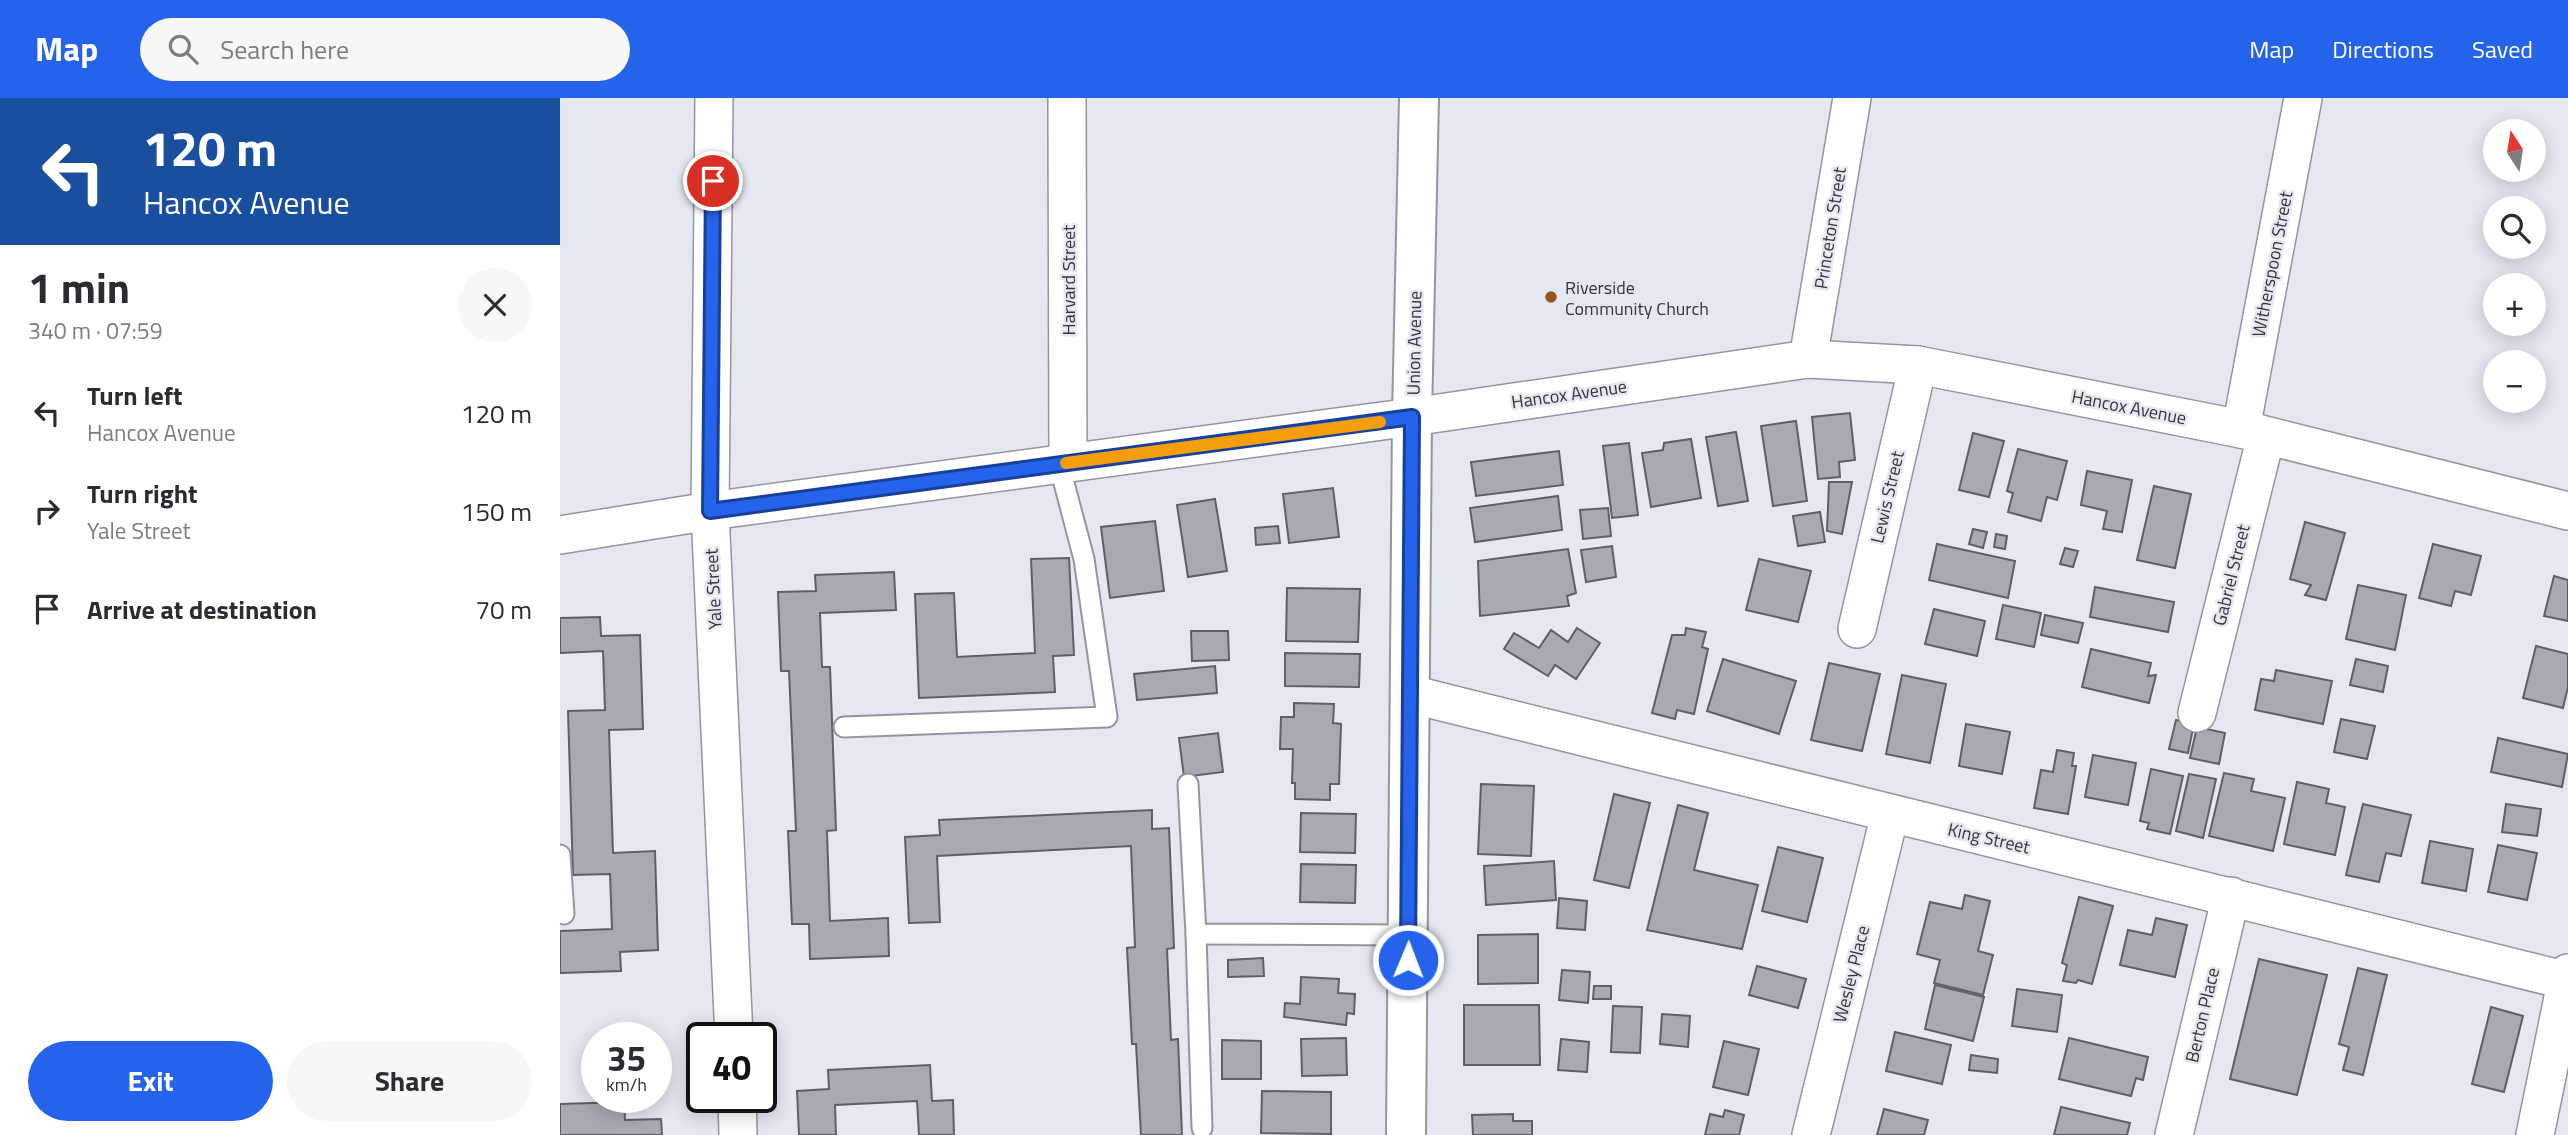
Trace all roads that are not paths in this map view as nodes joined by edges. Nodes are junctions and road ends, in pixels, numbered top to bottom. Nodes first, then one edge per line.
1 (714, 98) edge
2 (1067, 98) edge
3 (1419, 98) edge
4 (1852, 98) edge
5 (2303, 98) edge
6 (1808, 359) junction
7 (1918, 365) junction
8 (1412, 417) junction
9 (2253, 433) junction
10 (1063, 463) junction
11 (710, 511) junction
12 (2568, 511) edge
13 (560, 535) edge
14 (1857, 629) dead end
15 (1410, 694) junction
16 (2197, 713) dead end
17 (844, 727) dead end
18 (1188, 784) dead end
19 (1890, 814) junction
20 (560, 855) edge
21 (2231, 896) junction
22 (564, 914) dead end
23 (1196, 933) junction
24 (1408, 936) junction
25 (2567, 978) edge
26 (733, 1022) edge
27 (737, 1113) edge
28 (1202, 1128) dead end
29 (738, 1135) edge
30 (1406, 1135) edge
31 (1811, 1135) edge
32 (2174, 1135) edge
33 (2535, 1135) edge

1 - 11 street, Yale Street
2 - 10 street, Harvard Street
3 - 8 street, Union Avenue
4 - 6 street, Princeton Street
5 - 9 street, Witherspoon Street
6 - 7 street, Hancox Avenue
6 - 8 street, Hancox Avenue
7 - 9 street, Hancox Avenue
7 - 14 street, Lewis Street
8 - 10 street, Hancox Avenue
8 - 15 street, Union Avenue
9 - 12 street, Hancox Avenue
9 - 16 street, Gabriel Street
10 - 11 street, Hancox Avenue
10 - 17 lane
11 - 13 street, Hancox Avenue
11 - 26 street, Yale Street
15 - 19 street, King Street
15 - 24 street, Union Avenue
18 - 23 lane
19 - 21 street, King Street
19 - 31 street, Wesley Place
20 - 22 lane
21 - 25 street, King Street
21 - 32 street, Berton Place
23 - 24 lane
23 - 28 lane
24 - 30 street, Union Avenue
25 - 33 street
27 - 29 street

